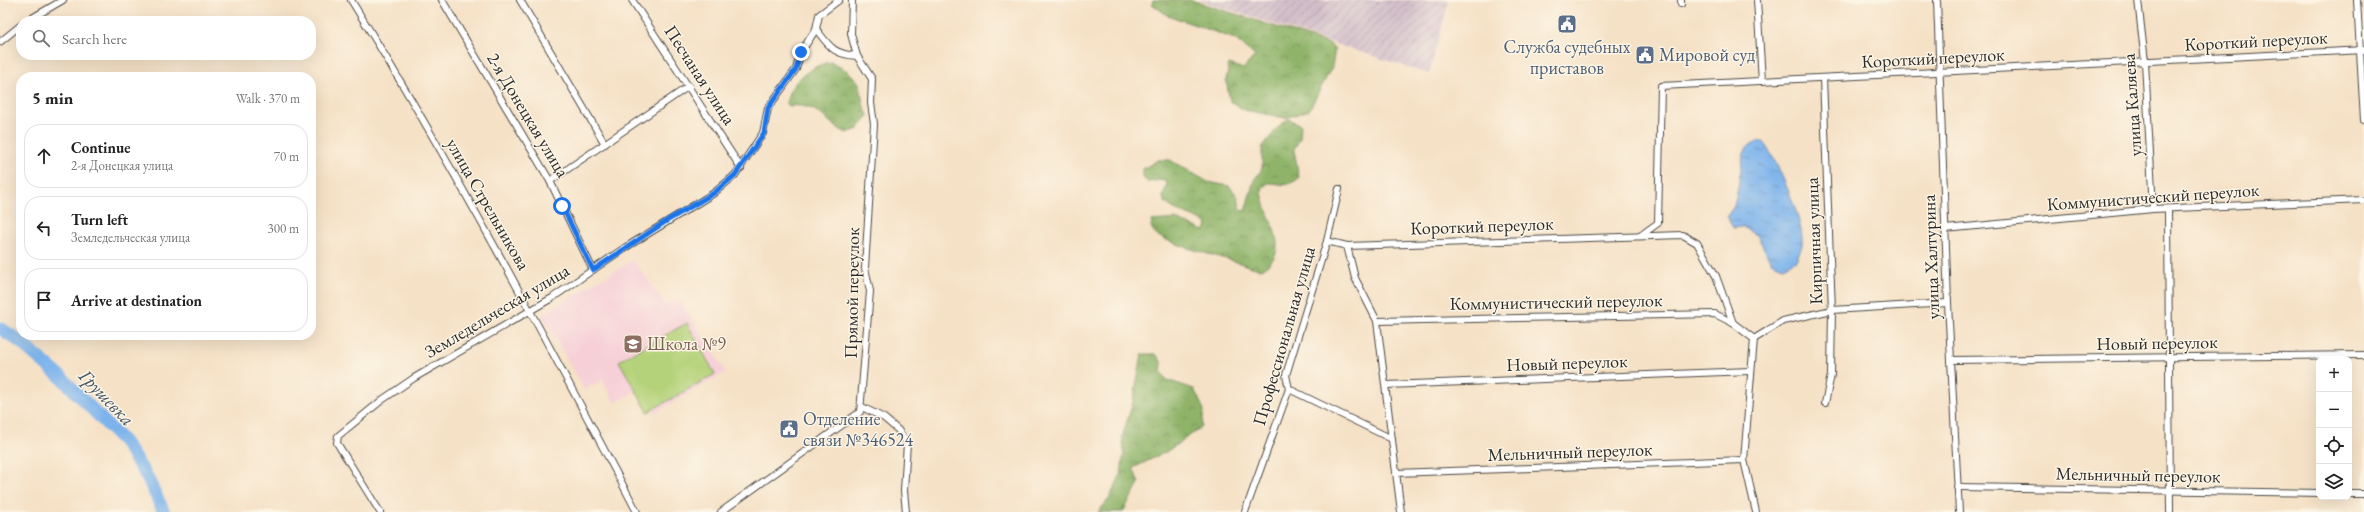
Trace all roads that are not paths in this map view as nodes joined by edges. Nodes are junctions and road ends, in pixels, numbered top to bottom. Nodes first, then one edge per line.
1 (63, 0) edge
2 (351, 0) edge
3 (442, 0) edge
4 (520, 0) edge
5 (632, 0) edge
6 (839, 0) edge
7 (852, 0) edge
8 (1757, 0) edge
9 (1937, 0) edge
10 (2138, 0) edge
11 (2358, 0) edge
12 (36, 16) edge
13 (16, 29) edge
14 (816, 29) junction
15 (0, 42) edge
16 (2362, 50) edge
17 (857, 56) junction
18 (2145, 62) junction
19 (1939, 73) junction
20 (1822, 78) junction
21 (1762, 81) junction
22 (689, 86) junction
23 (2364, 120) edge
24 (605, 144) junction
25 (741, 168) junction
26 (550, 181) junction
27 (1339, 189) dead end
28 (2364, 200) edge
29 (2153, 209) junction
30 (2168, 209) junction
31 (1945, 229) junction
32 (1640, 236) junction
33 (1327, 241) junction
34 (1347, 246) junction
35 (593, 270) junction
36 (1948, 303) junction
37 (1832, 310) junction
38 (531, 311) junction
39 (1377, 321) junction
40 (1733, 323) junction
41 (1754, 339) junction
42 (2364, 355) edge
43 (2169, 358) junction
44 (1951, 360) junction
45 (1750, 371) junction
46 (1386, 385) junction
47 (1288, 389) junction
48 (1825, 403) dead end
49 (862, 407) junction
50 (1392, 439) junction
51 (1744, 460) junction
52 (1396, 473) junction
53 (1957, 487) junction
54 (2169, 491) junction
55 (2316, 493) edge
56 (2352, 494) edge
57 (2364, 494) edge
58 (380, 512) edge
59 (637, 512) edge
60 (721, 512) edge
61 (906, 512) edge
62 (1245, 512) edge
63 (1401, 512) edge
64 (1756, 512) edge
65 (1959, 512) edge
66 (2170, 512) edge

1 - 12 street
2 - 38 street, улица Стрельникова
3 - 26 street, 2-я Донецкая улица
4 - 24 street
5 - 22 street, Песчаная улица
6 - 14 street, Земледельческая улица
7 - 17 street, Прямой переулок
8 - 21 street
9 - 19 street, улица Халтурина
10 - 18 street, улица Каляева
11 - 16 street
13 - 15 street
14 - 17 street
14 - 25 street, Земледельческая улица
16 - 18 street, Короткий переулок
16 - 23 street
17 - 49 street, Прямой переулок
18 - 19 street, Короткий переулок
18 - 29 street, улица Каляева
19 - 20 street, Короткий переулок
19 - 31 street, улица Халтурина
20 - 21 street, Короткий переулок
20 - 37 street, Кирпичная улица
21 - 32 street, Короткий переулок
22 - 24 street
22 - 25 street, Песчаная улица
24 - 26 street
25 - 35 street, Земледельческая улица
26 - 35 street, 2-я Донецкая улица
27 - 33 street, Профессиональная улица
28 - 30 street, Коммунистический переулок
29 - 30 street, Коммунистический переулок
29 - 31 street, Коммунистический переулок
30 - 43 street
31 - 36 street, улица Халтурина
32 - 34 street, Короткий переулок
32 - 40 street, Короткий переулок
33 - 34 street, Короткий переулок
33 - 47 street, Профессиональная улица
34 - 39 street
35 - 38 street, Земледельческая улица
36 - 37 street
36 - 44 street, улица Халтурина
37 - 41 street
37 - 48 street, Кирпичная улица
38 - 58 street, Земледельческая улица
38 - 59 street, улица Стрельникова
39 - 40 street, Коммунистический переулок
39 - 46 street
40 - 41 street
41 - 45 street
42 - 43 street, Новый переулок
43 - 44 street, Новый переулок
43 - 54 street
44 - 53 street, улица Халтурина
45 - 46 street, Новый переулок
45 - 51 street
46 - 50 street
47 - 50 street
47 - 62 street, Профессиональная улица
49 - 60 street
49 - 61 street
50 - 52 street
51 - 52 street, Мельничный переулок
51 - 64 street
52 - 63 street
53 - 54 street, Мельничный переулок
53 - 65 street, улица Халтурина
54 - 55 street, Мельничный переулок
54 - 66 street
56 - 57 street

